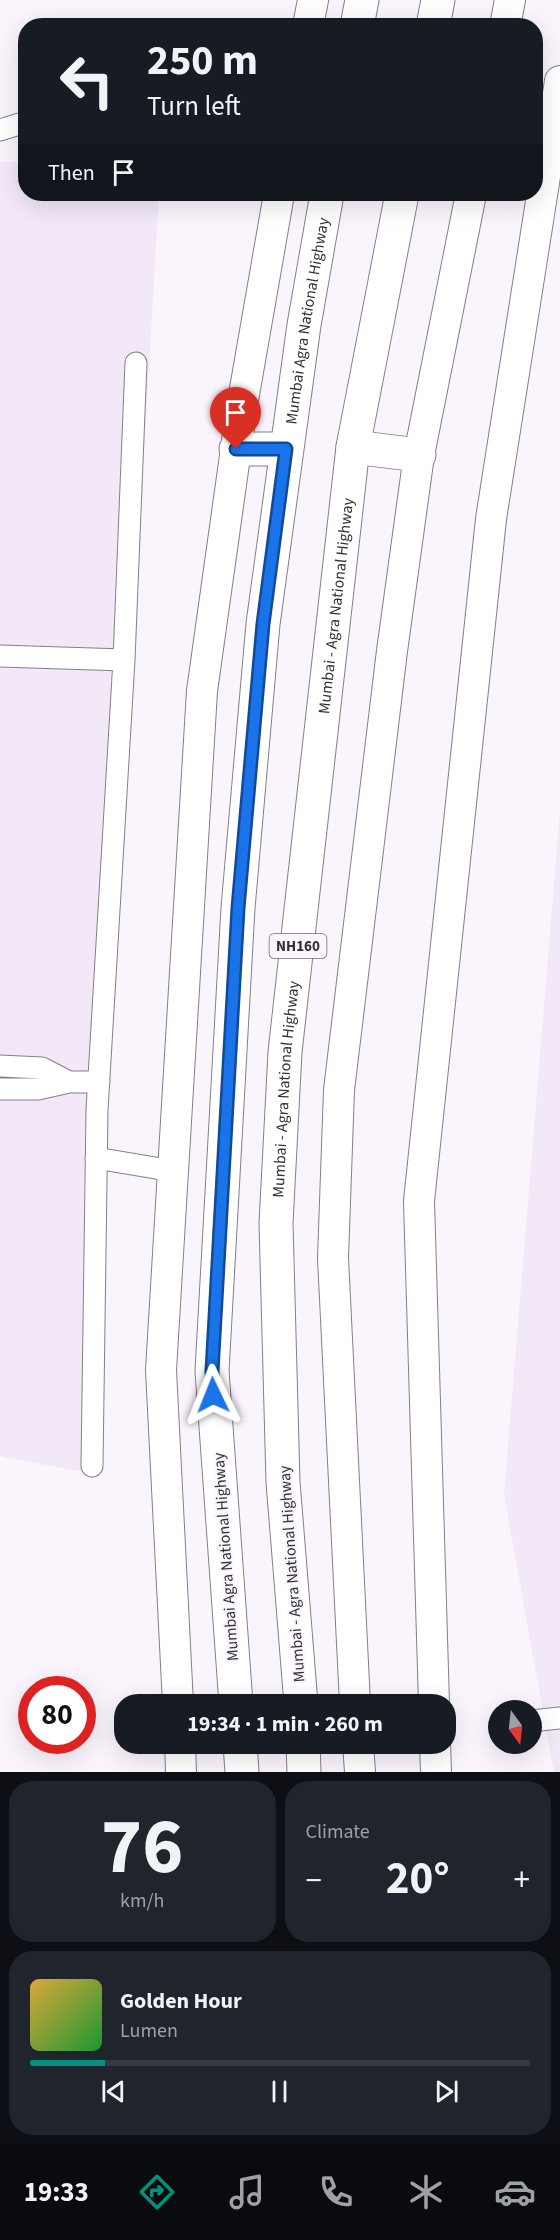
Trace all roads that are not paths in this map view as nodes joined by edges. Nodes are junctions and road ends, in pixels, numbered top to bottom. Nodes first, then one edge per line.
1 (313, 0) edge
2 (362, 0) edge
3 (438, 0) edge
4 (510, 0) edge
5 (310, 18) edge
6 (359, 18) edge
7 (435, 18) edge
8 (507, 18) edge
9 (560, 81) edge
10 (18, 124) edge
11 (0, 130) edge
12 (543, 189) edge
13 (278, 201) edge
14 (326, 201) edge
15 (401, 201) edge
16 (470, 201) edge
17 (541, 201) edge
18 (136, 363) dead end
19 (353, 447) junction
20 (236, 449) junction
21 (286, 449) junction
22 (419, 455) junction
23 (0, 656) edge
24 (124, 660) junction
25 (0, 1066) edge
26 (69, 1082) junction
27 (99, 1082) junction
28 (0, 1089) edge
29 (96, 1158) junction
30 (172, 1171) junction
31 (92, 1466) dead end
32 (177, 1694) edge
33 (235, 1694) edge
34 (300, 1694) edge
35 (355, 1694) edge
36 (434, 1694) edge
37 (560, 1718) edge
38 (542, 1720) edge
39 (180, 1754) edge
40 (241, 1754) edge
41 (303, 1754) edge
42 (359, 1754) edge
43 (435, 1754) edge
44 (181, 1772) edge
45 (242, 1772) edge
46 (304, 1772) edge
47 (360, 1772) edge
48 (436, 1772) edge

1 - 5 street
2 - 6 highway
3 - 7 highway
4 - 8 street
9 - 12 street
10 - 11 street
13 - 20 street
14 - 21 highway, Mumbai Agra National Highway
15 - 19 highway, Mumbai - Agra National Highway / NH160
16 - 22 street
17 - 36 street
18 - 24 street
19 - 22 highway
19 - 34 highway, Mumbai - Agra National Highway / NH160
20 - 21 highway
20 - 30 street
21 - 33 highway, Mumbai Agra National Highway
22 - 35 street
23 - 24 street
24 - 27 street
25 - 26 street
26 - 27 street
26 - 28 street
27 - 29 street
29 - 30 street
29 - 31 street
30 - 32 street
37 - 38 street
39 - 44 street
40 - 45 highway
41 - 46 highway
42 - 47 street
43 - 48 street

